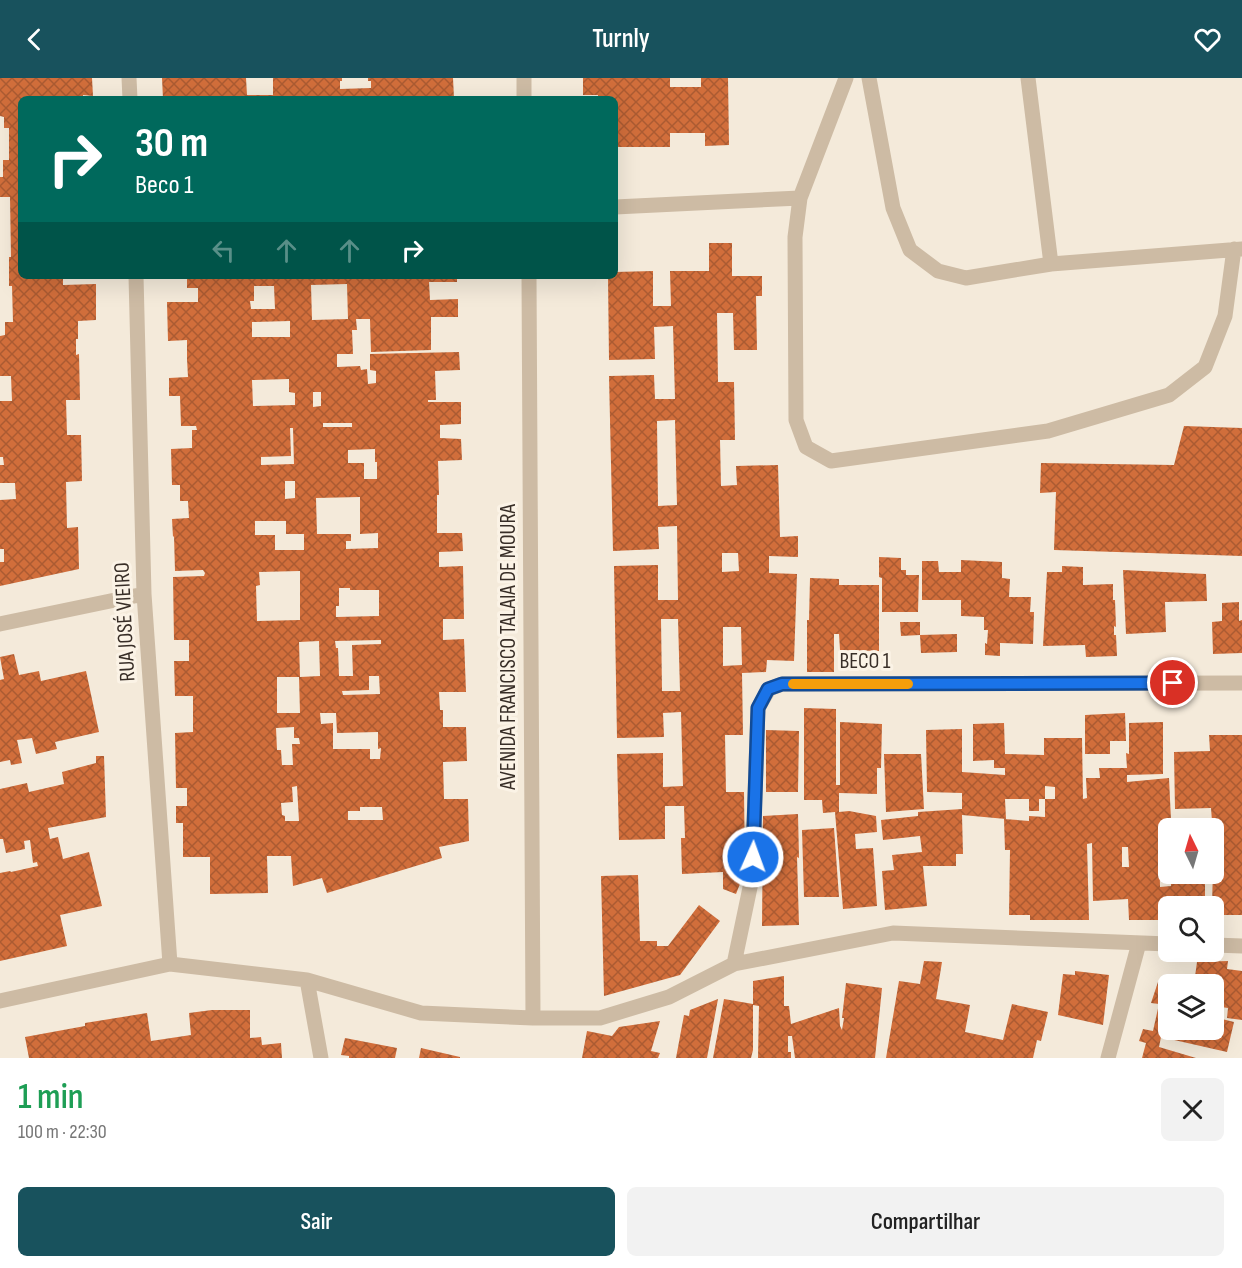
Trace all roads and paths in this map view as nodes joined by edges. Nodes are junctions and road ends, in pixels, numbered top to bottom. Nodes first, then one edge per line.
1 (129, 78) edge
2 (524, 78) edge
3 (846, 78) edge
4 (869, 78) edge
5 (1028, 78) edge
6 (130, 96) edge
7 (524, 96) edge
8 (800, 198) junction
9 (618, 207) edge
10 (1238, 249) edge
11 (1051, 264) junction
12 (136, 279) edge
13 (529, 279) edge
14 (144, 594) junction
15 (0, 624) edge
16 (1242, 683) edge
17 (1139, 943) junction
18 (1158, 944) edge
19 (1224, 945) edge
20 (1242, 946) edge
21 (170, 964) junction
22 (734, 964) junction
23 (306, 980) junction
24 (0, 1001) edge
25 (533, 1018) junction
26 (321, 1058) edge
27 (1108, 1058) edge

1 - 6 street
2 - 7 street
3 - 8 street
4 - 11 street
5 - 11 street
8 - 9 street
8 - 10 street
10 - 11 street
12 - 14 street, RUA JOSÉ VIEIRO
13 - 25 street, AVENIDA FRANCISCO TALAIA DE MOURA
14 - 15 street
14 - 21 street, RUA JOSÉ VIEIRO
16 - 22 street, BECO 1
17 - 18 street
17 - 22 street
17 - 27 street
19 - 20 street
21 - 23 street
21 - 24 street
22 - 25 street
23 - 25 street
23 - 26 street

